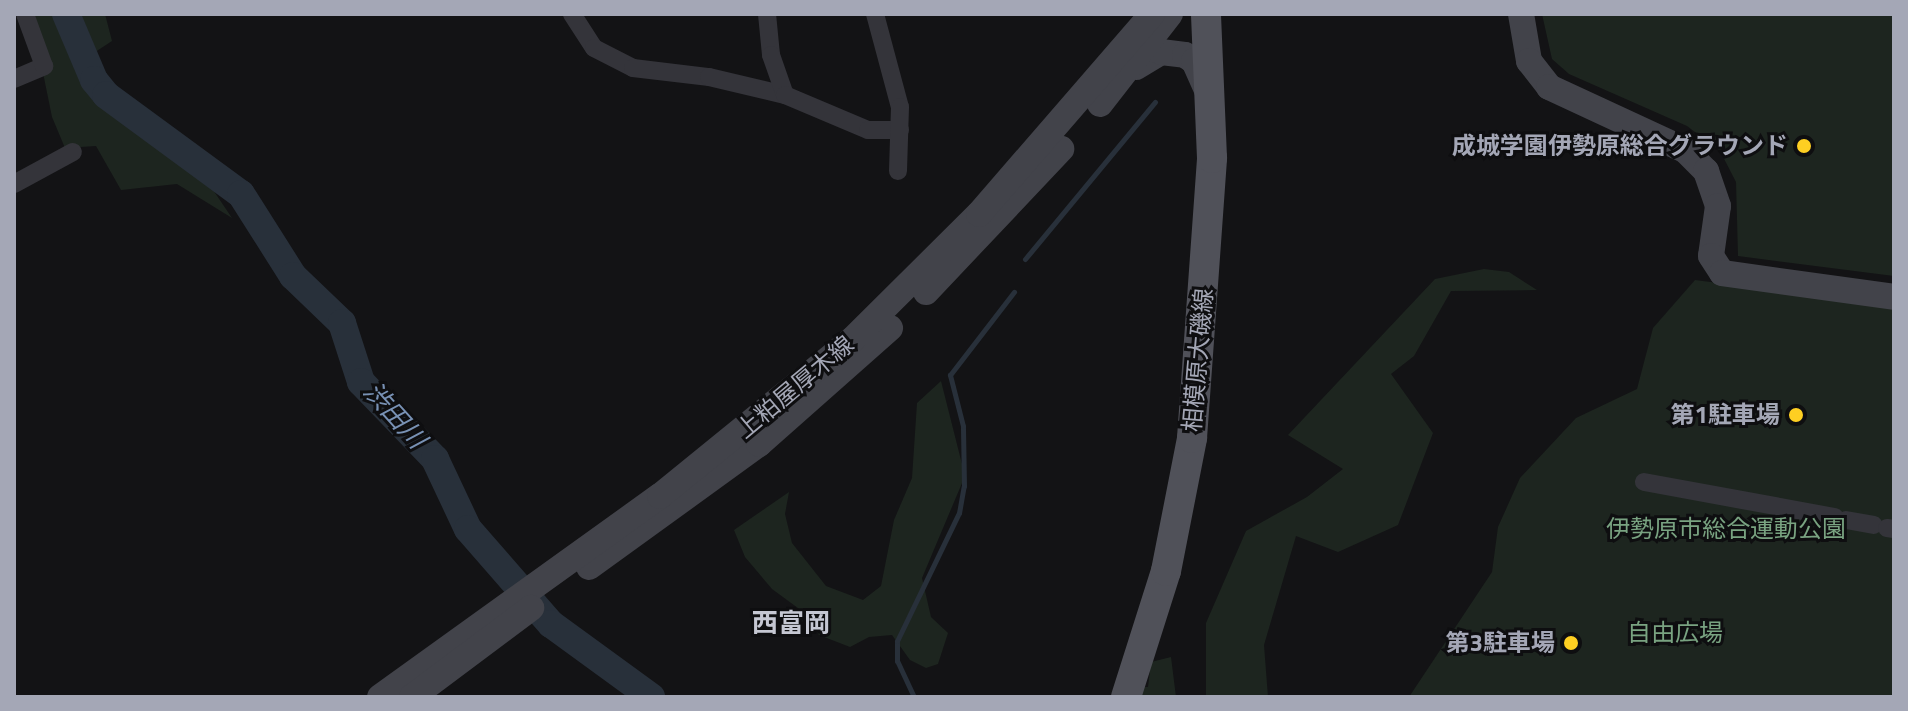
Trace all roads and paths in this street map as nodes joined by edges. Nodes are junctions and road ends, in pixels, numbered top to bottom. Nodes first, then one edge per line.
1 (25, 14) edge
2 (572, 14) edge
3 (767, 14) edge
4 (875, 14) edge
5 (1152, 14) edge
6 (1170, 14) edge
7 (1206, 14) edge
8 (1521, 14) edge
9 (1127, 74) junction
10 (14, 79) edge
11 (785, 95) junction
12 (1211, 102) junction
13 (900, 130) junction
14 (73, 152) dead end
15 (898, 171) dead end
16 (14, 184) edge
17 (1894, 297) edge
18 (1644, 482) dead end
19 (1885, 527) edge
20 (553, 582) junction
21 (491, 626) junction
22 (380, 697) edge
23 (412, 697) edge
24 (1126, 697) edge

1 - 10 street
2 - 11 street
3 - 11 street
4 - 13 street
5 - 20 main road, 上粕屋厚木線
6 - 9 main road, 上粕屋厚木線
7 - 12 main road, 相模原大磯線
8 - 17 main road
9 - 12 main road
9 - 20 main road, 上粕屋厚木線
11 - 13 street
12 - 24 main road, 相模原大磯線
13 - 15 street
14 - 16 street
18 - 19 street
20 - 21 main road, 上粕屋厚木線
21 - 22 main road, 上粕屋厚木線
21 - 23 main road, 上粕屋厚木線

